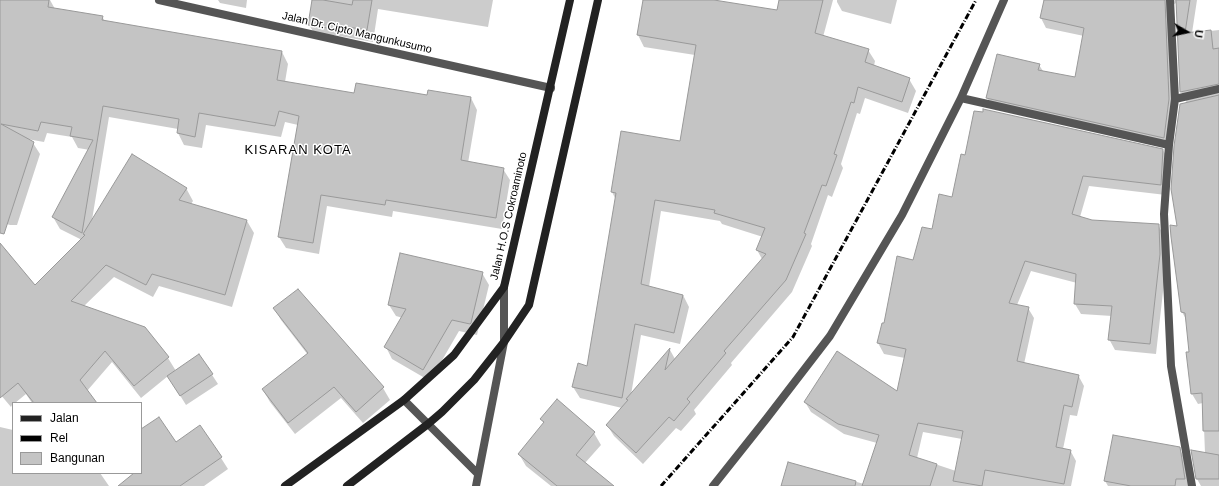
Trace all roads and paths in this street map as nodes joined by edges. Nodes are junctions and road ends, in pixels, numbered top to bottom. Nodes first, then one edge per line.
1 (159, 0) edge
2 (570, 0) edge
3 (598, 0) edge
4 (1004, 0) edge
5 (1170, 0) edge
6 (551, 88) junction
7 (1219, 89) edge
8 (961, 98) junction
9 (1174, 99) junction
10 (1169, 145) junction
11 (504, 287) junction
12 (504, 342) junction
13 (404, 400) junction
14 (428, 424) junction
15 (478, 474) junction
16 (284, 486) edge
17 (347, 486) edge
18 (476, 486) edge
19 (713, 486) edge
20 (1192, 486) edge

1 - 6 street, Jalan Dr. Cipto Mangunkusumo
2 - 6 main road, Jalan H.O.S Cokroaminoto
3 - 12 main road
4 - 8 street
5 - 9 street
6 - 11 main road, Jalan H.O.S Cokroaminoto
7 - 9 street
8 - 10 street
8 - 19 street
9 - 10 street
10 - 20 street
11 - 12 street
11 - 13 main road, Jalan H.O.S Cokroaminoto
12 - 14 main road
12 - 15 street
13 - 14 street
13 - 16 main road, Jalan H.O.S Cokroaminoto
14 - 15 street
14 - 17 main road
15 - 18 street

